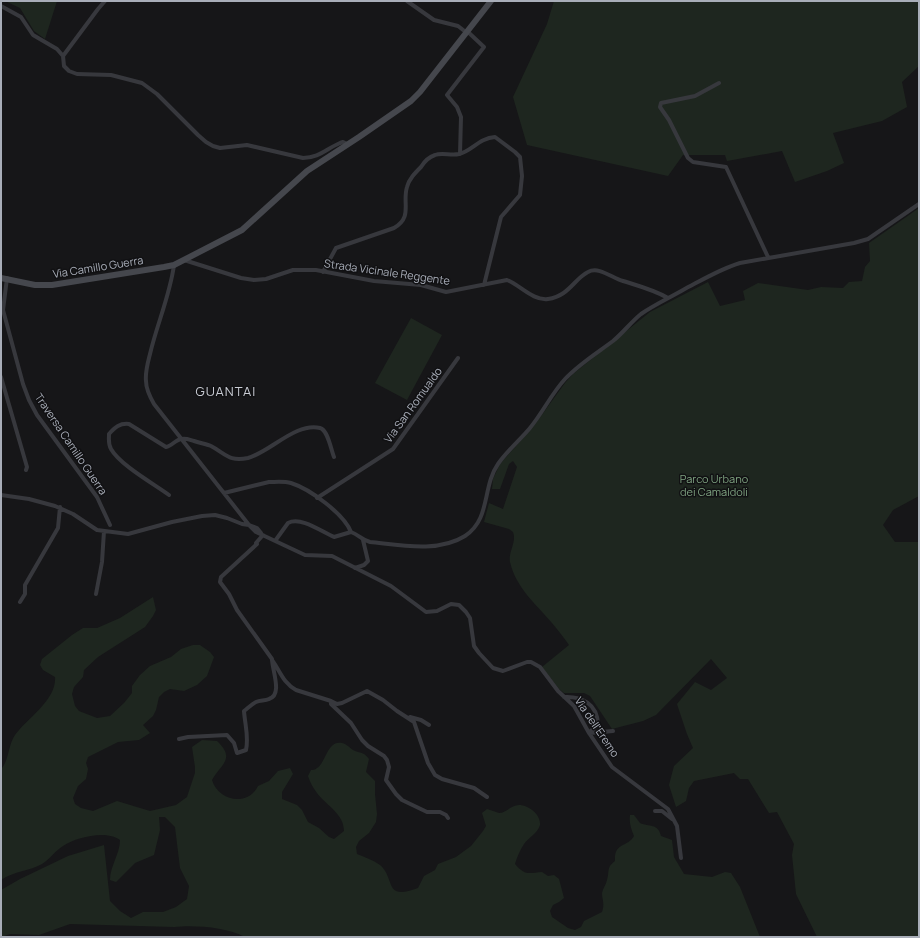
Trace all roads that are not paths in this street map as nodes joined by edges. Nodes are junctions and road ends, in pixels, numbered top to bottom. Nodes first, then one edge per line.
1 (106, 1) edge
2 (407, 1) edge
3 (491, 1) edge
4 (1, 6) edge
5 (467, 33) junction
6 (63, 56) junction
7 (719, 83) dead end
8 (347, 144) junction
9 (460, 154) junction
10 (919, 204) edge
11 (768, 257) junction
12 (184, 260) junction
13 (174, 264) junction
14 (323, 272) junction
15 (4, 278) edge
16 (484, 285) junction
17 (668, 298) junction
18 (458, 358) dead end
19 (1, 377) edge
20 (181, 439) junction
21 (334, 457) dead end
22 (26, 470) dead end
23 (224, 492) junction
24 (1, 495) edge
25 (169, 495) dead end
26 (316, 498) junction
27 (60, 507) junction
28 (110, 525) dead end
29 (249, 525) junction
30 (104, 530) junction
31 (351, 532) junction
32 (263, 535) junction
33 (363, 540) junction
34 (275, 541) junction
35 (355, 568) junction
36 (96, 594) dead end
37 (20, 602) dead end
38 (272, 659) junction
39 (564, 697) junction
40 (331, 701) junction
41 (406, 716) junction
42 (430, 725) dead end
43 (613, 731) dead end
44 (589, 733) junction
45 (179, 740) dead end
46 (487, 797) dead end
47 (655, 811) dead end
48 (448, 818) dead end
49 (674, 819) junction
50 (681, 858) dead end

1 - 6 street
2 - 5 street
3 - 5 street, Via Camillo Guerra
4 - 6 street
5 - 8 street, Via Camillo Guerra
5 - 9 street
6 - 8 street
7 - 11 street
8 - 12 street, Via Camillo Guerra
9 - 14 street
9 - 16 street
10 - 11 street
11 - 17 street
12 - 13 street, Via Camillo Guerra
12 - 14 street, Strada Vicinale Reggente
13 - 15 street, Via Camillo Guerra
13 - 20 street
14 - 16 street, Strada Vicinale Reggente
15 - 28 street, Traversa Camillo Guerra
16 - 17 street, Strada Vicinale Reggente
17 - 33 street
18 - 26 street, Via San Romualdo
19 - 22 street
20 - 21 street
20 - 23 street
20 - 25 street
23 - 26 street
23 - 29 street
24 - 27 street
26 - 31 street
27 - 30 street
27 - 37 street
29 - 30 street
29 - 32 street, Via dell'Eremo
30 - 36 street
31 - 33 street
31 - 34 street
32 - 34 street, Via dell'Eremo
32 - 38 street
33 - 35 street
34 - 35 street, Via dell'Eremo
35 - 39 street, Via dell'Eremo
38 - 40 street
38 - 45 street
39 - 44 street, Via dell'Eremo
39 - 44 street
40 - 41 street
40 - 48 street
41 - 42 street
41 - 46 street
43 - 44 street
44 - 49 street, Via dell'Eremo
47 - 49 street
49 - 50 street, Via dell'Eremo

